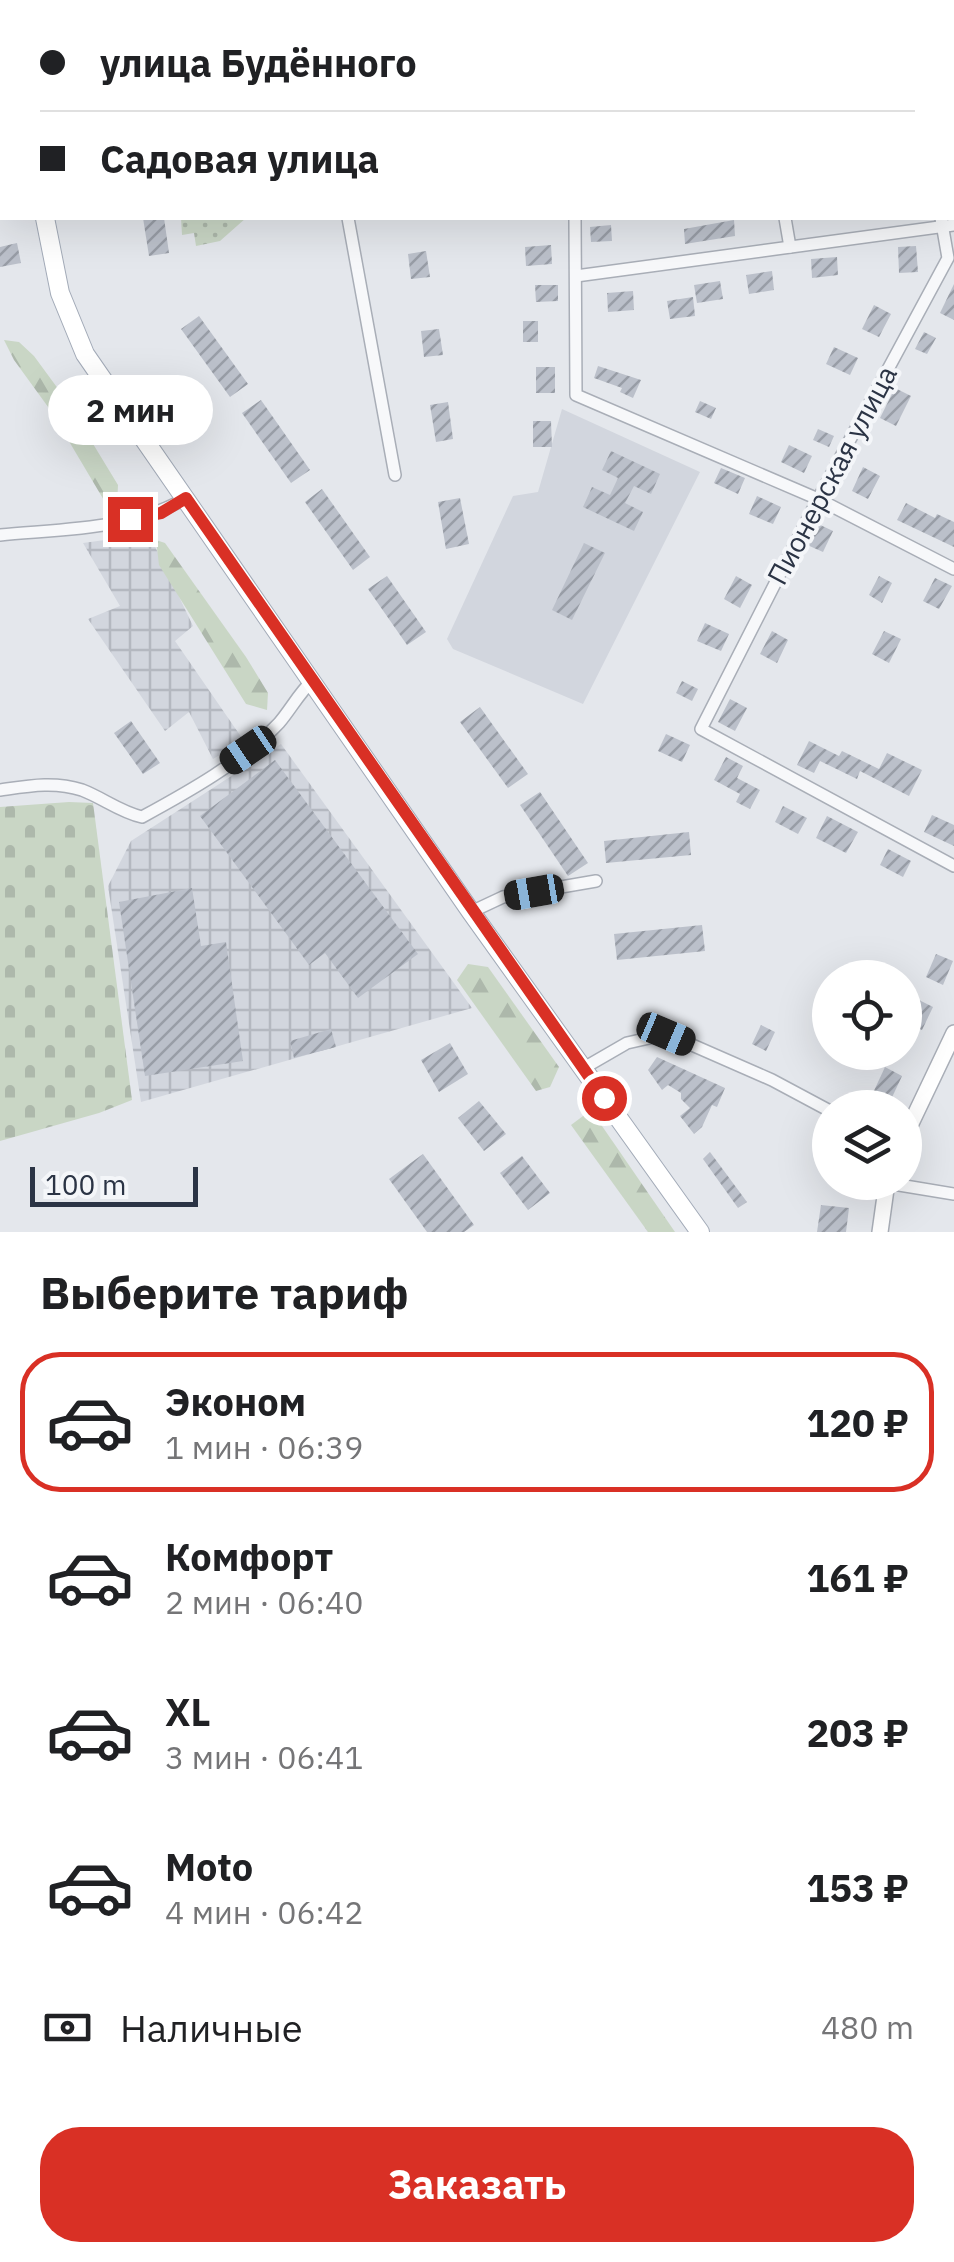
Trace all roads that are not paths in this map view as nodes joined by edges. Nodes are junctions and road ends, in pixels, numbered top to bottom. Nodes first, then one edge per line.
1 (44, 220) edge
2 (348, 220) edge
3 (575, 220) edge
4 (785, 220) edge
5 (946, 223) edge
6 (790, 248) junction
7 (951, 259) edge
8 (576, 276) junction
9 (395, 476) dead end
10 (186, 498) junction
11 (818, 499) junction
12 (0, 535) edge
13 (954, 569) edge
14 (314, 680) junction
15 (0, 790) edge
16 (954, 866) edge
17 (596, 881) dead end
18 (472, 912) junction
19 (954, 1033) edge
20 (582, 1068) junction
21 (922, 1100) edge
22 (812, 1101) edge
23 (922, 1188) edge
24 (954, 1194) edge
25 (884, 1200) edge
26 (700, 1232) edge
27 (880, 1232) edge

1 - 10 main road
2 - 9 street
3 - 8 street
4 - 6 street
5 - 6 street
5 - 7 street, Пионерская улица
6 - 8 street
7 - 11 street, Пионерская улица
8 - 11 street
10 - 12 street
10 - 14 main road
11 - 13 street
11 - 16 street, Пионерская улица
14 - 15 street
14 - 18 main road
17 - 18 street
18 - 20 main road
19 - 21 street
20 - 22 street
20 - 26 main road
23 - 24 street
25 - 27 street

